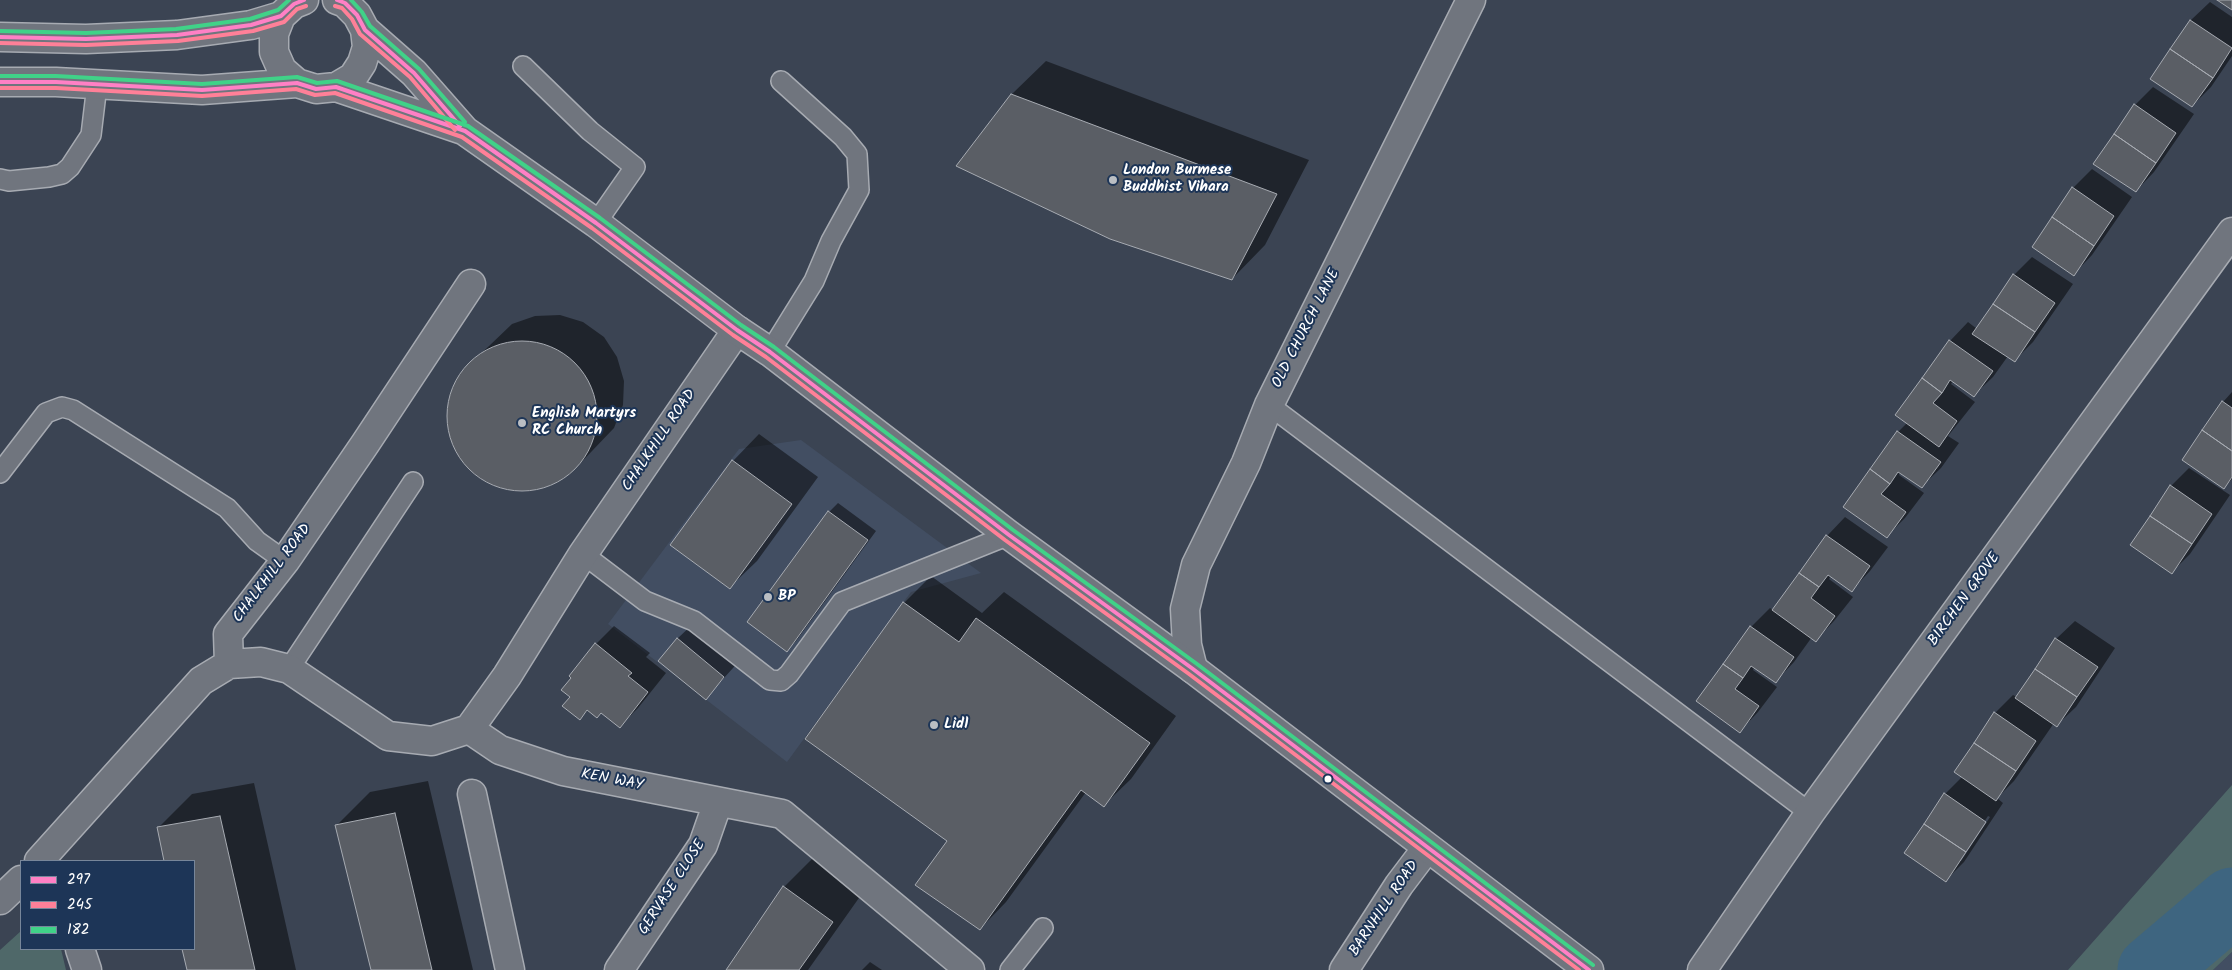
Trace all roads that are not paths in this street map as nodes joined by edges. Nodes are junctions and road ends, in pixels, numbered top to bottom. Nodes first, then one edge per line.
1 (1471, 0) edge
2 (294, 5) edge
3 (355, 11) edge
4 (0, 37) edge
5 (523, 66) dead end
6 (781, 81) dead end
7 (0, 82) edge
8 (297, 84) junction
9 (97, 85) junction
10 (336, 87) junction
11 (465, 131) junction
12 (0, 179) edge
13 (596, 222) junction
14 (2232, 232) edge
15 (471, 284) dead end
16 (737, 330) junction
17 (770, 352) junction
18 (1268, 405) junction
19 (0, 473) edge
20 (413, 482) dead end
21 (1009, 535) junction
22 (583, 554) junction
23 (285, 561) junction
24 (230, 664) junction
25 (289, 669) junction
26 (1192, 669) junction
27 (468, 729) junction
28 (472, 794) dead end
29 (718, 802) junction
30 (1810, 814) junction
31 (1427, 848) junction
32 (40, 860) edge
33 (20, 881) edge
34 (0, 900) edge
35 (1043, 928) dead end
36 (80, 950) edge
37 (87, 970) edge
38 (510, 970) edge
39 (619, 970) edge
40 (970, 970) edge
41 (1010, 970) edge
42 (1344, 970) edge
43 (1589, 970) edge
44 (1702, 970) edge

1 - 18 street, OLD CHURCH LANE
2 - 4 street
2 - 8 street
3 - 10 street
3 - 11 street
5 - 13 lane
6 - 17 lane
7 - 9 street
8 - 9 street
8 - 10 street
9 - 12 lane
10 - 11 street
11 - 13 street
13 - 16 street
14 - 30 street, BIRCHEN GROVE
15 - 23 street, CHALKHILL ROAD
16 - 17 street
16 - 22 street, CHALKHILL ROAD
17 - 21 street
18 - 26 street, OLD CHURCH LANE
18 - 30 lane
19 - 23 lane
20 - 25 lane
21 - 22 lane
21 - 26 street
22 - 27 street, CHALKHILL ROAD
23 - 24 street, CHALKHILL ROAD
24 - 25 street
24 - 32 street
25 - 27 street
26 - 31 street
27 - 29 street, KEN WAY
28 - 38 street
29 - 39 street, GERVASE CLOSE
29 - 40 street, KEN WAY
30 - 44 street, BIRCHEN GROVE
31 - 42 street, BARNHILL ROAD
31 - 43 street
33 - 34 street
35 - 41 lane
36 - 37 street

